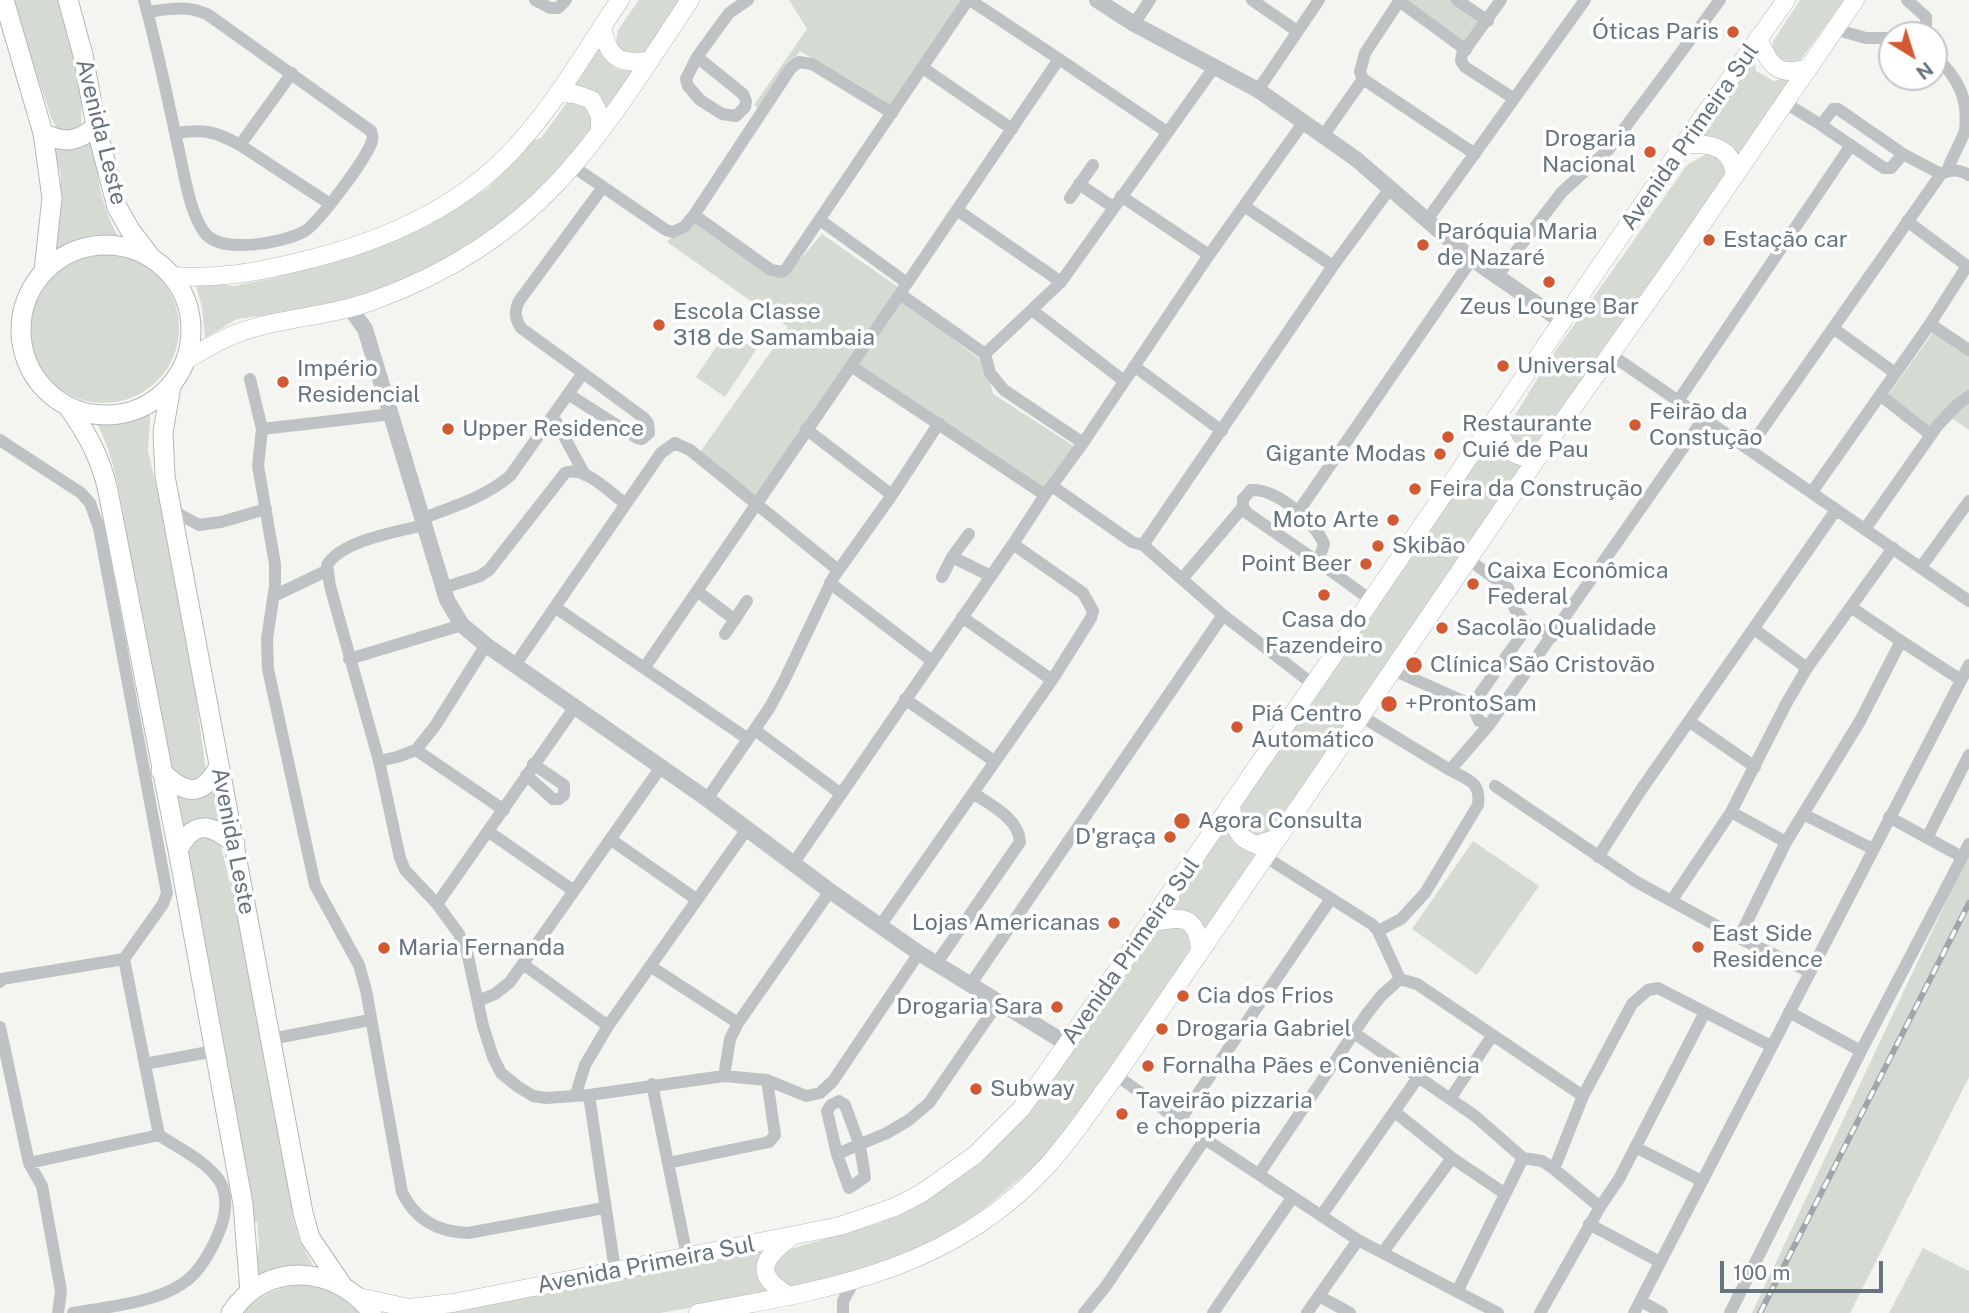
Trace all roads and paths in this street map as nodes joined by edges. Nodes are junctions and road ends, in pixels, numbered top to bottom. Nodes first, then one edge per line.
1 (68, 0) edge
2 (535, 0) edge
3 (566, 0) edge
4 (620, 0) edge
5 (690, 0) edge
6 (748, 0) edge
7 (970, 0) edge
8 (1097, 0) edge
9 (1150, 0) edge
10 (1252, 0) edge
11 (1319, 0) edge
12 (1457, 0) edge
13 (1501, 0) edge
14 (1585, 0) edge
15 (1720, 0) edge
16 (1855, 0) edge
17 (1907, 0) edge
18 (1400, 1) edge
19 (1784, 1) edge
20 (4, 5) edge
21 (145, 6) edge
22 (1488, 21) junction
23 (1926, 21) edge
24 (1134, 24) junction
25 (602, 26) junction
26 (1835, 29) junction
27 (1297, 31) junction
28 (1758, 38) junction
29 (1878, 38) edge
30 (1466, 50) junction
31 (697, 57) junction
32 (1059, 59) junction
33 (648, 61) junction
34 (1215, 66) junction
35 (923, 68) junction
36 (1807, 68) junction
37 (1948, 69) edge
38 (292, 73) junction
39 (1363, 79) junction
40 (1258, 90) junction
41 (558, 93) junction
42 (1968, 95) edge
43 (1513, 98) junction
44 (1784, 102) junction
45 (745, 107) junction
46 (892, 113) junction
47 (759, 117) junction
48 (1303, 122) junction
49 (1821, 125) junction
50 (96, 126) junction
51 (600, 129) junction
52 (1012, 129) junction
53 (1167, 132) junction
54 (43, 133) junction
55 (175, 133) junction
56 (1323, 136) junction
57 (240, 145) junction
58 (1683, 145) junction
59 (1850, 145) junction
60 (1475, 154) junction
61 (1903, 154) junction
62 (571, 165) junction
63 (1093, 165) dead end
64 (1944, 172) junction
65 (1734, 175) junction
66 (1969, 175) edge
67 (1079, 184) junction
68 (603, 187) junction
69 (1391, 187) junction
70 (1121, 196) junction
71 (1070, 198) dead end
72 (330, 204) junction
73 (1244, 206) junction
74 (1113, 207) junction
75 (957, 210) junction
76 (694, 215) junction
77 (820, 220) junction
78 (1427, 220) junction
79 (1907, 221) junction
80 (1209, 255) junction
81 (151, 257) junction
82 (1472, 259) junction
83 (1333, 266) junction
84 (1968, 267) edge
85 (44, 271) junction
86 (173, 276) junction
87 (1497, 276) junction
88 (1061, 282) junction
89 (903, 288) junction
90 (372, 301) junction
91 (350, 309) junction
92 (1032, 310) junction
93 (1563, 322) junction
94 (1930, 324) junction
95 (1833, 328) junction
96 (365, 329) junction
97 (1969, 351) edge
98 (985, 354) junction
99 (1610, 354) junction
100 (186, 360) junction
101 (851, 366) junction
102 (1134, 366) junction
103 (583, 373) junction
104 (1895, 373) junction
105 (250, 379) dead end
106 (1124, 381) junction
107 (171, 386) junction
108 (568, 394) junction
109 (1880, 395) junction
110 (1969, 396) edge
111 (1678, 401) junction
112 (69, 408) junction
113 (392, 414) junction
114 (553, 416) junction
115 (1704, 418) junction
116 (1497, 419) junction
117 (939, 423) junction
118 (262, 429) junction
119 (806, 429) junction
120 (1222, 431) junction
121 (1931, 435) junction
122 (0, 440) edge
123 (1083, 443) junction
124 (1749, 449) junction
125 (1540, 454) junction
126 (585, 474) junction
127 (1049, 490) junction
128 (1812, 492) junction
129 (892, 495) junction
130 (1969, 501) edge
131 (626, 504) junction
132 (755, 505) junction
133 (1243, 507) junction
134 (266, 509) junction
135 (171, 510) junction
136 (1836, 510) junction
137 (1298, 512) junction
138 (423, 522) junction
139 (1866, 529) junction
140 (969, 534) dead end
141 (1013, 544) junction
142 (1143, 545) junction
143 (1893, 548) junction
144 (952, 557) junction
145 (1319, 559) junction
146 (1469, 560) junction
147 (1921, 567) junction
148 (328, 570) junction
149 (838, 570) junction
150 (990, 576) junction
151 (942, 577) dead end
152 (1182, 579) junction
153 (830, 583) junction
154 (443, 588) junction
155 (697, 591) junction
156 (274, 596) junction
157 (747, 601) dead end
158 (1372, 601) junction
159 (1969, 601) edge
160 (556, 608) junction
161 (1852, 608) junction
162 (1223, 615) junction
163 (962, 617) junction
164 (734, 620) junction
165 (462, 625) junction
166 (1528, 626) junction
167 (1754, 629) junction
168 (725, 634) dead end
169 (1552, 637) junction
170 (1901, 641) junction
171 (486, 645) junction
172 (349, 659) junction
173 (932, 661) junction
174 (515, 665) junction
175 (1969, 665) edge
176 (645, 667) junction
177 (1807, 668) junction
178 (1393, 670) junction
179 (1052, 680) junction
180 (1961, 680) junction
181 (1314, 685) junction
182 (905, 699) junction
183 (1472, 705) junction
184 (574, 708) junction
185 (1361, 716) junction
186 (1689, 722) junction
187 (1489, 725) junction
188 (751, 735) junction
189 (416, 750) junction
190 (1969, 755) edge
191 (379, 761) junction
192 (995, 761) junction
193 (661, 767) junction
194 (1755, 767) junction
195 (218, 768) junction
196 (1450, 770) junction
197 (161, 771) junction
198 (1495, 786) dead end
199 (841, 793) junction
200 (973, 793) junction
201 (707, 799) junction
202 (1231, 806) junction
203 (503, 810) junction
204 (1731, 812) junction
205 (1803, 814) junction
206 (1889, 817) junction
207 (747, 829) junction
208 (489, 832) junction
209 (1277, 838) junction
210 (1927, 838) junction
211 (610, 839) junction
212 (1786, 842) junction
213 (234, 844) junction
214 (1969, 845) edge
215 (1873, 849) junction
216 (178, 850) junction
217 (1264, 856) junction
218 (1962, 856) junction
219 (1598, 857) junction
220 (793, 864) junction
221 (1286, 871) junction
222 (574, 891) junction
223 (830, 891) junction
224 (696, 899) junction
225 (1330, 900) junction
226 (1672, 900) junction
227 (437, 904) junction
228 (1151, 923) junction
229 (880, 926) junction
230 (1378, 931) junction
231 (1738, 938) junction
232 (1200, 949) junction
233 (919, 953) junction
234 (124, 959) junction
235 (523, 964) junction
236 (936, 964) junction
237 (650, 966) junction
238 (1810, 972) junction
239 (1, 976) edge
240 (1399, 979) junction
241 (970, 985) junction
242 (478, 1001) junction
243 (998, 1003) junction
244 (1705, 1012) junction
245 (1789, 1012) junction
246 (370, 1020) junction
247 (738, 1023) junction
248 (608, 1026) junction
249 (0, 1027) edge
250 (1354, 1032) junction
251 (1492, 1036) junction
252 (271, 1039) junction
253 (1068, 1044) junction
254 (1771, 1046) junction
255 (214, 1051) junction
256 (1861, 1051) junction
257 (145, 1064) junction
258 (1116, 1075) junction
259 (724, 1076) junction
260 (1417, 1079) junction
261 (767, 1080) junction
262 (652, 1084) junction
263 (582, 1094) junction
264 (1583, 1096) junction
265 (1450, 1099) junction
266 (1395, 1112) junction
267 (1180, 1120) junction
268 (159, 1135) junction
269 (1205, 1139) junction
270 (860, 1146) junction
271 (1635, 1147) junction
272 (837, 1154) junction
273 (1452, 1158) junction
274 (1523, 1158) junction
275 (29, 1163) junction
276 (668, 1163) junction
277 (1554, 1169) junction
278 (1259, 1174) junction
279 (1702, 1181) junction
280 (1504, 1193) junction
281 (1292, 1198) junction
282 (1601, 1207) junction
283 (604, 1208) junction
284 (1321, 1216) junction
285 (1589, 1224) junction
286 (790, 1237) junction
287 (1358, 1240) junction
288 (1383, 1252) junction
289 (687, 1256) junction
290 (1660, 1262) junction
291 (615, 1270) junction
292 (854, 1281) junction
293 (821, 1288) junction
294 (1458, 1290) junction
295 (61, 1291) junction
296 (350, 1291) junction
297 (790, 1296) junction
298 (1319, 1296) junction
299 (236, 1306) edge
300 (1637, 1307) edge
301 (88, 1310) junction
302 (843, 1311) edge
303 (58, 1313) edge
304 (74, 1313) edge
305 (372, 1313) edge
306 (698, 1313) edge
307 (1084, 1313) edge
308 (1213, 1313) edge
309 (1307, 1313) edge
310 (1350, 1313) edge
311 (1498, 1313) edge
312 (1540, 1313) edge
313 (1662, 1313) edge
314 (1730, 1313) edge

1 - 50 main road, Avenida Leste
2 - 3 street
4 - 25 main road
5 - 33 main road
6 - 31 street
7 - 32 street
7 - 35 street
8 - 24 street
9 - 24 street
10 - 27 street
11 - 27 street
12 - 22 street
13 - 22 street
14 - 43 street
15 - 87 street
16 - 26 main road
17 - 23 street
18 - 30 street
18 - 39 street
19 - 28 main road, Avenida Primeira Sul
20 - 54 main road
21 - 38 street
21 - 55 street
22 - 30 street
24 - 34 street
25 - 33 main road
25 - 41 main road
26 - 29 street
26 - 36 main road
27 - 40 street
28 - 36 main road
28 - 58 main road, Avenida Primeira Sul
30 - 43 street
31 - 45 street
31 - 45 street
32 - 52 street
32 - 53 street
33 - 51 main road
34 - 40 street
34 - 53 street
35 - 46 street
35 - 52 street
36 - 44 main road
37 - 42 street
38 - 57 street
38 - 72 street
39 - 56 street
39 - 60 street
40 - 48 street
41 - 51 main road
41 - 86 main road
42 - 64 street
43 - 60 street
44 - 49 street
44 - 65 main road
45 - 47 street
46 - 47 street
46 - 77 street
47 - 76 street
48 - 56 street
48 - 73 street
49 - 59 street
49 - 61 street
50 - 54 main road
50 - 81 main road, Avenida Leste
51 - 62 main road
52 - 75 street
53 - 70 street
54 - 85 main road
55 - 57 street
55 - 72 street
56 - 69 street
57 - 72 street
58 - 65 main road
58 - 93 main road, Avenida Primeira Sul
59 - 61 street
59 - 111 street
60 - 78 street
61 - 64 street
62 - 68 street
62 - 90 main road
63 - 67 street
64 - 66 street
64 - 79 street
65 - 99 main road
67 - 71 street
67 - 74 street
68 - 76 street
68 - 103 street
69 - 78 street
69 - 83 street
70 - 74 street
70 - 80 street
73 - 80 street
73 - 83 street
74 - 88 street
75 - 88 street
75 - 89 street
76 - 77 street
77 - 89 street
78 - 82 street
79 - 84 street
79 - 95 street
80 - 102 street
81 - 85 main road
81 - 86 main road
82 - 87 street
82 - 137 street
83 - 120 street
84 - 94 street
85 - 112 main road
86 - 100 main road
87 - 93 street
88 - 92 street
89 - 98 street
89 - 101 street
90 - 91 main road
90 - 96 street
91 - 96 street
91 - 100 main road
92 - 98 street
92 - 106 street
93 - 116 main road, Avenida Primeira Sul
94 - 97 street
94 - 104 street
95 - 104 street
95 - 124 street
96 - 113 street
98 - 123 street
99 - 111 street
99 - 125 main road
100 - 107 main road
101 - 117 street
101 - 119 street
102 - 106 street
102 - 120 street
103 - 108 street
103 - 108 street
104 - 109 street
105 - 118 street
106 - 123 street
107 - 112 main road
107 - 135 main road, Avenida Leste
108 - 114 street
109 - 121 street
109 - 128 street
110 - 121 street
111 - 115 street
112 - 197 main road
113 - 118 street
113 - 138 street
114 - 126 street
114 - 138 street
115 - 124 street
115 - 169 street
116 - 125 main road
116 - 158 main road, Avenida Primeira Sul
117 - 127 street
117 - 129 street
118 - 134 street
119 - 129 street
119 - 132 street
120 - 142 street
121 - 139 street
122 - 234 street
123 - 127 street
124 - 128 street
125 - 146 main road
126 - 131 street
126 - 154 street
127 - 141 street
127 - 142 street
128 - 136 street
129 - 149 street
130 - 147 street
131 - 132 street
131 - 160 street
132 - 149 street
132 - 155 street
133 - 137 street
133 - 145 street
133 - 152 street
134 - 135 street
134 - 156 street
135 - 195 main road, Avenida Leste
136 - 139 street
136 - 167 street
137 - 145 street
138 - 148 street
138 - 154 street
139 - 143 street
140 - 144 street
141 - 150 street
141 - 179 street
142 - 152 street
143 - 147 street
143 - 161 street
144 - 150 street
144 - 151 street
145 - 158 street
146 - 166 street
146 - 178 main road
147 - 159 street
148 - 156 street
148 - 172 street
149 - 153 street
150 - 163 street
152 - 162 street
153 - 173 street
153 - 188 street
154 - 165 street
155 - 164 street
155 - 176 street
156 - 246 street
157 - 164 street
158 - 181 main road, Avenida Primeira Sul
160 - 174 street
160 - 176 street
161 - 170 street
161 - 177 street
162 - 181 street
162 - 241 street
163 - 173 street
163 - 179 street
164 - 168 street
165 - 171 street
165 - 172 street
166 - 169 street
166 - 183 street
167 - 177 street
167 - 186 street
169 - 187 street
170 - 180 street
170 - 205 street
171 - 174 street
171 - 189 street
172 - 191 street
173 - 182 street
174 - 184 street
175 - 180 street
176 - 188 street
177 - 194 street
178 - 183 street
178 - 185 main road
179 - 192 street
180 - 206 street
181 - 202 main road, Avenida Primeira Sul
182 - 192 street
182 - 199 street
183 - 187 street
184 - 193 street
184 - 203 street
185 - 196 street
185 - 209 main road
186 - 194 street
186 - 219 street
187 - 196 street
188 - 199 street
188 - 201 street
189 - 191 street
189 - 203 street
190 - 210 street
191 - 227 street
192 - 200 street
193 - 201 street
193 - 211 street
194 - 204 street
195 - 197 main road
195 - 213 main road, Avenida Leste
196 - 230 street
197 - 216 main road
198 - 219 street
199 - 220 street
200 - 229 street
200 - 236 street
201 - 207 street
202 - 209 main road
202 - 228 main road, Avenida Primeira Sul
203 - 208 street
204 - 212 street
204 - 226 street
205 - 212 street
205 - 215 street
206 - 210 street
206 - 215 street
207 - 220 street
207 - 224 street
208 - 222 street
208 - 227 street
209 - 217 main road
209 - 221 street
210 - 218 street
211 - 222 street
211 - 224 street
212 - 231 street
213 - 216 main road
213 - 252 main road, Avenida Leste
214 - 218 street
215 - 238 street
216 - 255 main road
217 - 221 street
217 - 232 main road
218 - 256 street
219 - 226 street
220 - 223 street
221 - 225 street
222 - 235 street
223 - 229 street
223 - 247 street
224 - 237 street
225 - 230 street
225 - 267 street
226 - 231 street
227 - 242 street
228 - 232 main road
228 - 253 main road, Avenida Primeira Sul
229 - 233 street
230 - 240 street
231 - 238 street
232 - 258 main road
233 - 236 street
233 - 261 street
234 - 239 street
234 - 257 street
235 - 242 street
235 - 248 street
236 - 241 street
237 - 247 street
237 - 248 street
238 - 245 street
240 - 250 street
240 - 251 street
241 - 243 street
242 - 263 street
243 - 253 street
243 - 270 street
244 - 254 street
244 - 264 street
244 - 271 street
245 - 254 street
245 - 256 street
246 - 252 street
246 - 283 street
247 - 259 street
248 - 263 street
249 - 275 street
250 - 260 street
250 - 278 street
251 - 264 street
251 - 265 street
252 - 296 main road, Avenida Leste
253 - 286 main road, Avenida Primeira Sul
254 - 279 street
255 - 257 street
255 - 299 main road
256 - 314 street
257 - 268 street
258 - 267 street
258 - 292 main road
259 - 261 street
259 - 262 street
260 - 265 street
260 - 266 street
261 - 276 street
262 - 263 street
262 - 276 street
263 - 283 street
264 - 277 street
265 - 274 street
266 - 273 street
266 - 284 street
267 - 269 street
268 - 275 street
268 - 301 street
269 - 278 street
269 - 307 street
270 - 272 street
270 - 272 street
270 - 272 street
271 - 279 street
271 - 282 street
273 - 280 street
273 - 288 street
274 - 277 street
274 - 280 street
275 - 295 street
276 - 289 street
277 - 282 street
278 - 281 street
279 - 290 street
280 - 294 street
281 - 284 street
281 - 308 street
282 - 285 street
283 - 291 street
284 - 287 street
285 - 290 street
285 - 312 street
286 - 289 main road, Avenida Primeira Sul
286 - 297 main road
287 - 288 street
287 - 298 street
288 - 294 street
289 - 291 main road, Avenida Primeira Sul
290 - 300 street
291 - 296 main road, Avenida Primeira Sul
292 - 293 main road
292 - 302 street
293 - 297 main road
293 - 302 street
294 - 311 street
295 - 301 street
295 - 303 street
296 - 299 main road
296 - 305 main road, Avenida Leste
297 - 306 main road
298 - 309 street
298 - 310 street
300 - 313 street
301 - 304 street

